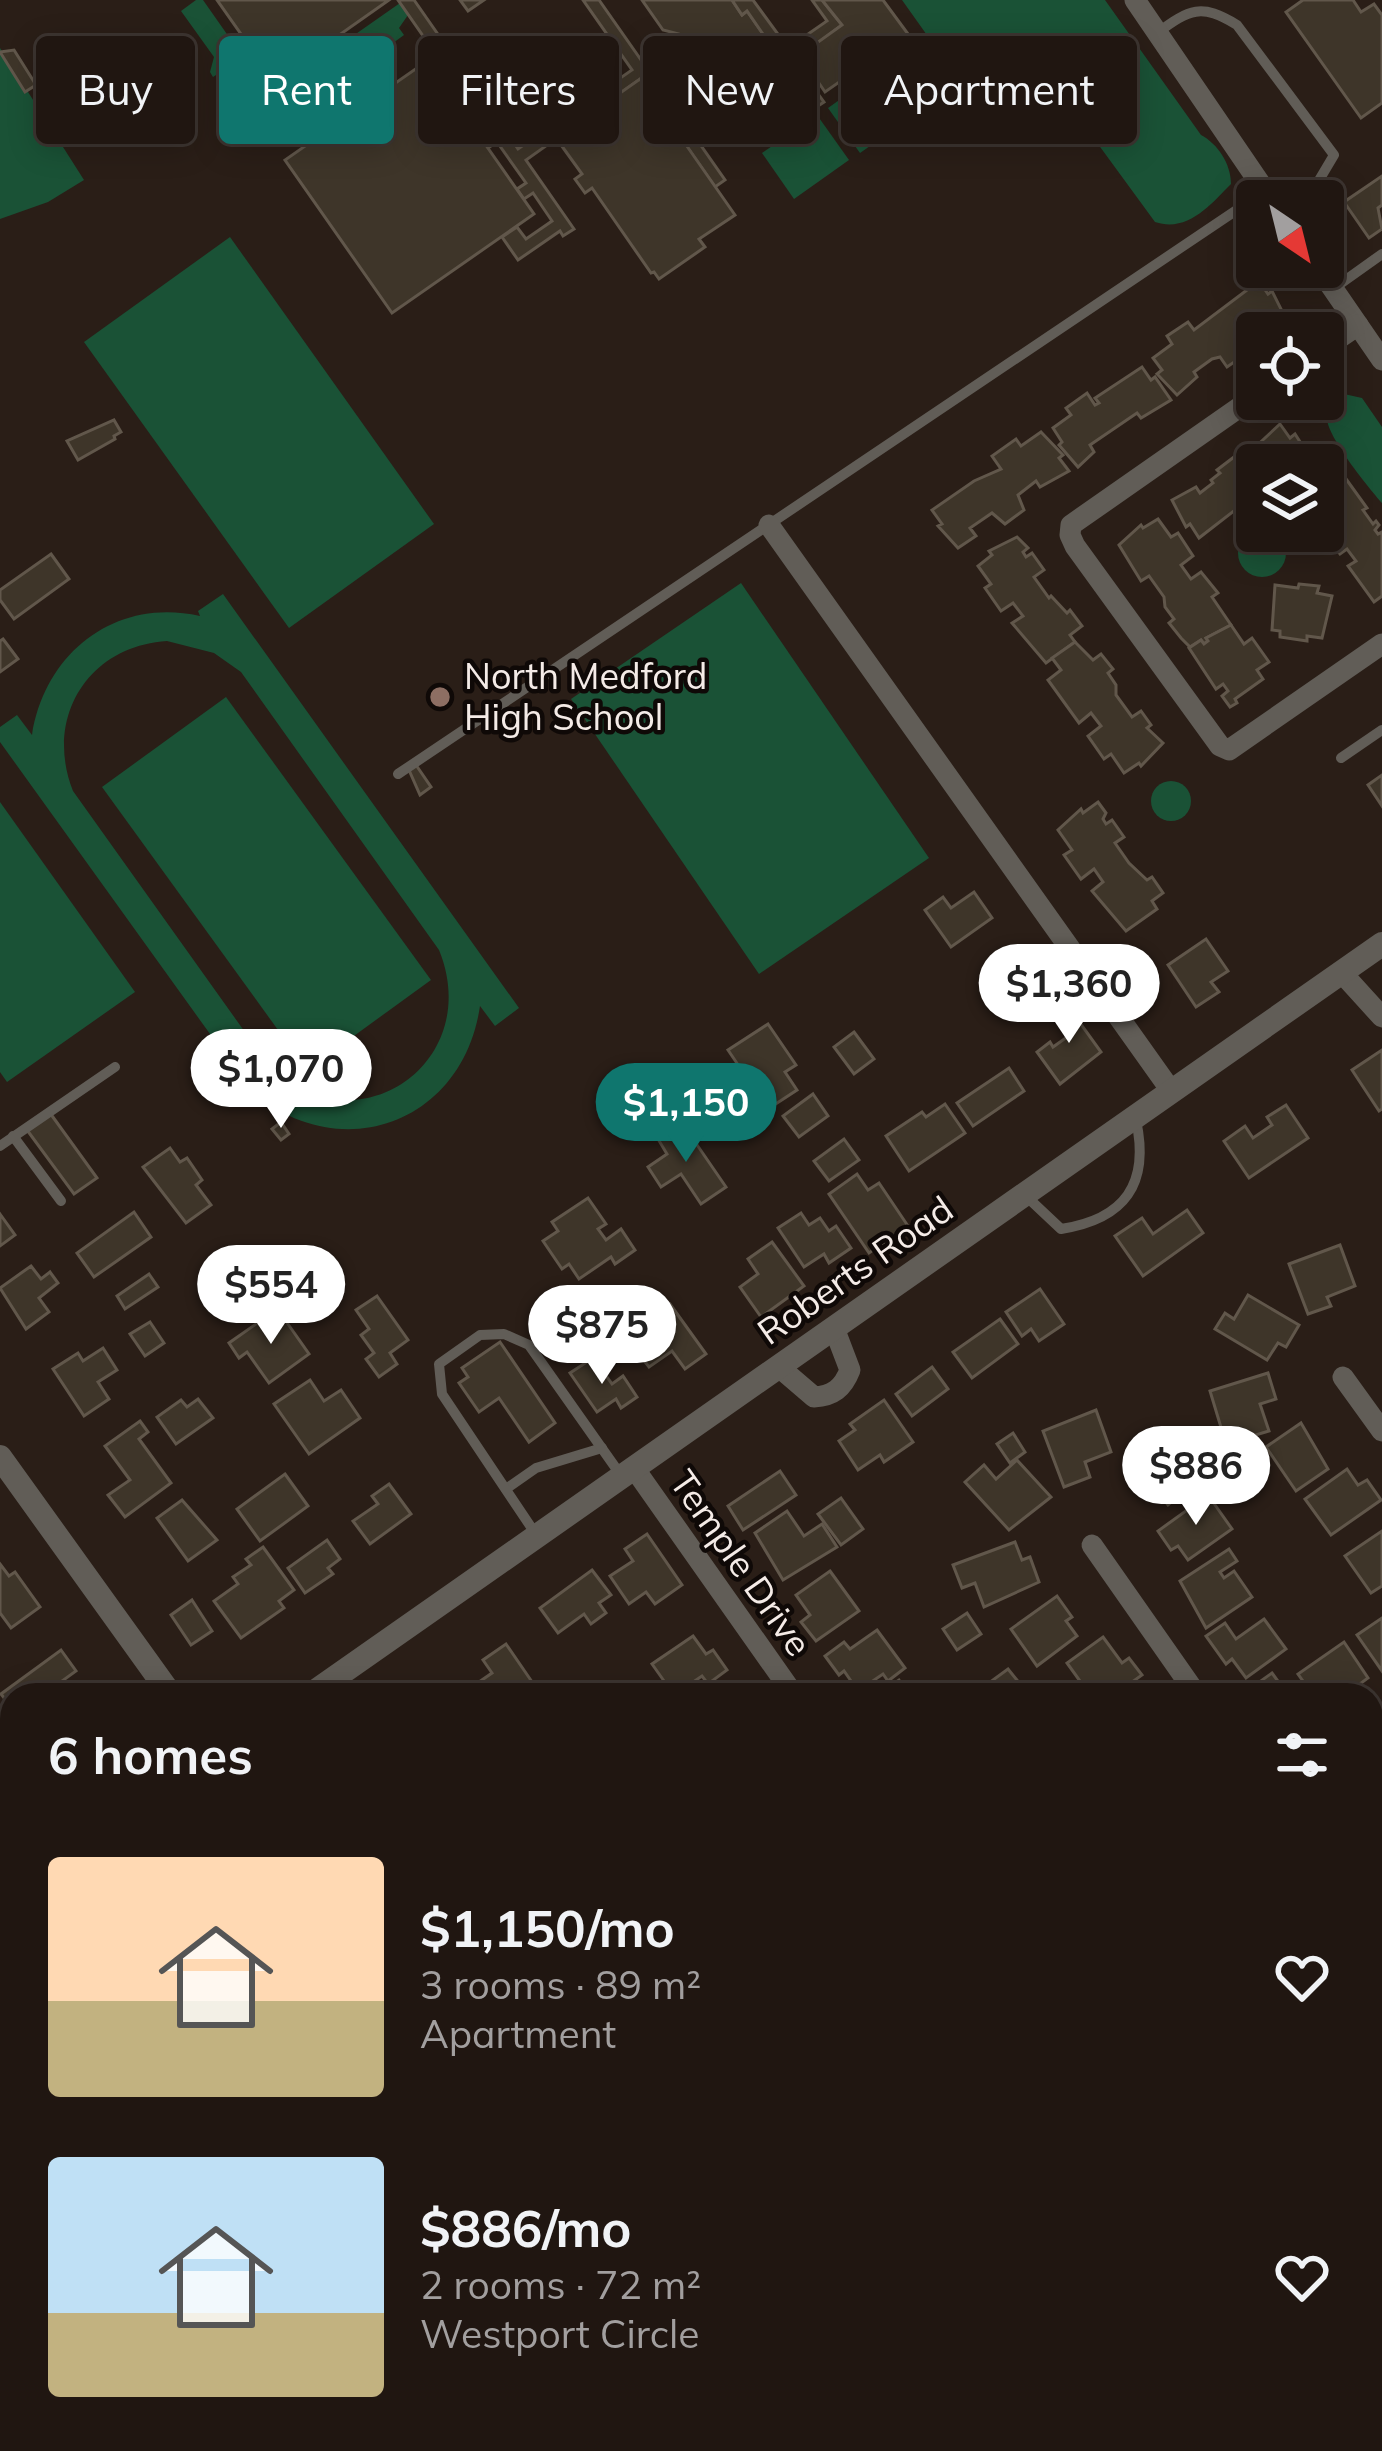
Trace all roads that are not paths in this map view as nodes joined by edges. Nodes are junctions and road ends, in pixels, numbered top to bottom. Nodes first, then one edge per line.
1 (1135, 0) edge
2 (1157, 33) junction
3 (1258, 180) edge
4 (1319, 180) edge
5 (1236, 218) edge
6 (1382, 254) edge
7 (1333, 289) joint
8 (1358, 325) junction
9 (1344, 335) edge
10 (1382, 360) edge
11 (1236, 410) edge
12 (769, 525) junction
13 (1382, 644) edge
14 (1382, 730) edge
15 (1341, 758) dead end
16 (398, 775) dead end
17 (1382, 944) edge
18 (1342, 973) junction
19 (1382, 1017) edge
20 (115, 1067) dead end
21 (1172, 1092) junction
22 (1135, 1117) junction
23 (13, 1136) junction
24 (0, 1146) edge
25 (1025, 1195) junction
26 (61, 1201) dead end
27 (834, 1328) junction
28 (779, 1366) junction
29 (1343, 1377) dead end
30 (1382, 1431) edge
31 (602, 1448) junction
32 (0, 1457) edge
33 (627, 1473) junction
34 (506, 1490) junction
35 (537, 1536) junction
36 (1092, 1545) dead end
37 (162, 1683) edge
38 (327, 1683) edge
39 (785, 1683) edge
40 (1189, 1683) edge

1 - 2 street
2 - 3 street
2 - 4 lane
5 - 12 lane
6 - 7 lane
7 - 8 street
8 - 9 street
8 - 10 street
11 - 13 street
12 - 16 lane
12 - 21 street
14 - 15 lane
17 - 18 street, Roberts Road
18 - 19 street
18 - 21 street, Roberts Road
20 - 23 lane
21 - 22 street, Roberts Road
22 - 25 street, Roberts Road
22 - 25 lane
23 - 24 lane
23 - 26 lane
25 - 27 street, Roberts Road
27 - 28 street, Roberts Road
27 - 28 street
28 - 33 street, Roberts Road
29 - 30 street
31 - 33 lane
31 - 34 lane
31 - 34 lane
32 - 37 street
33 - 35 street, Roberts Road
33 - 39 street, Temple Drive
34 - 35 lane
35 - 38 street, Roberts Road
36 - 40 street

